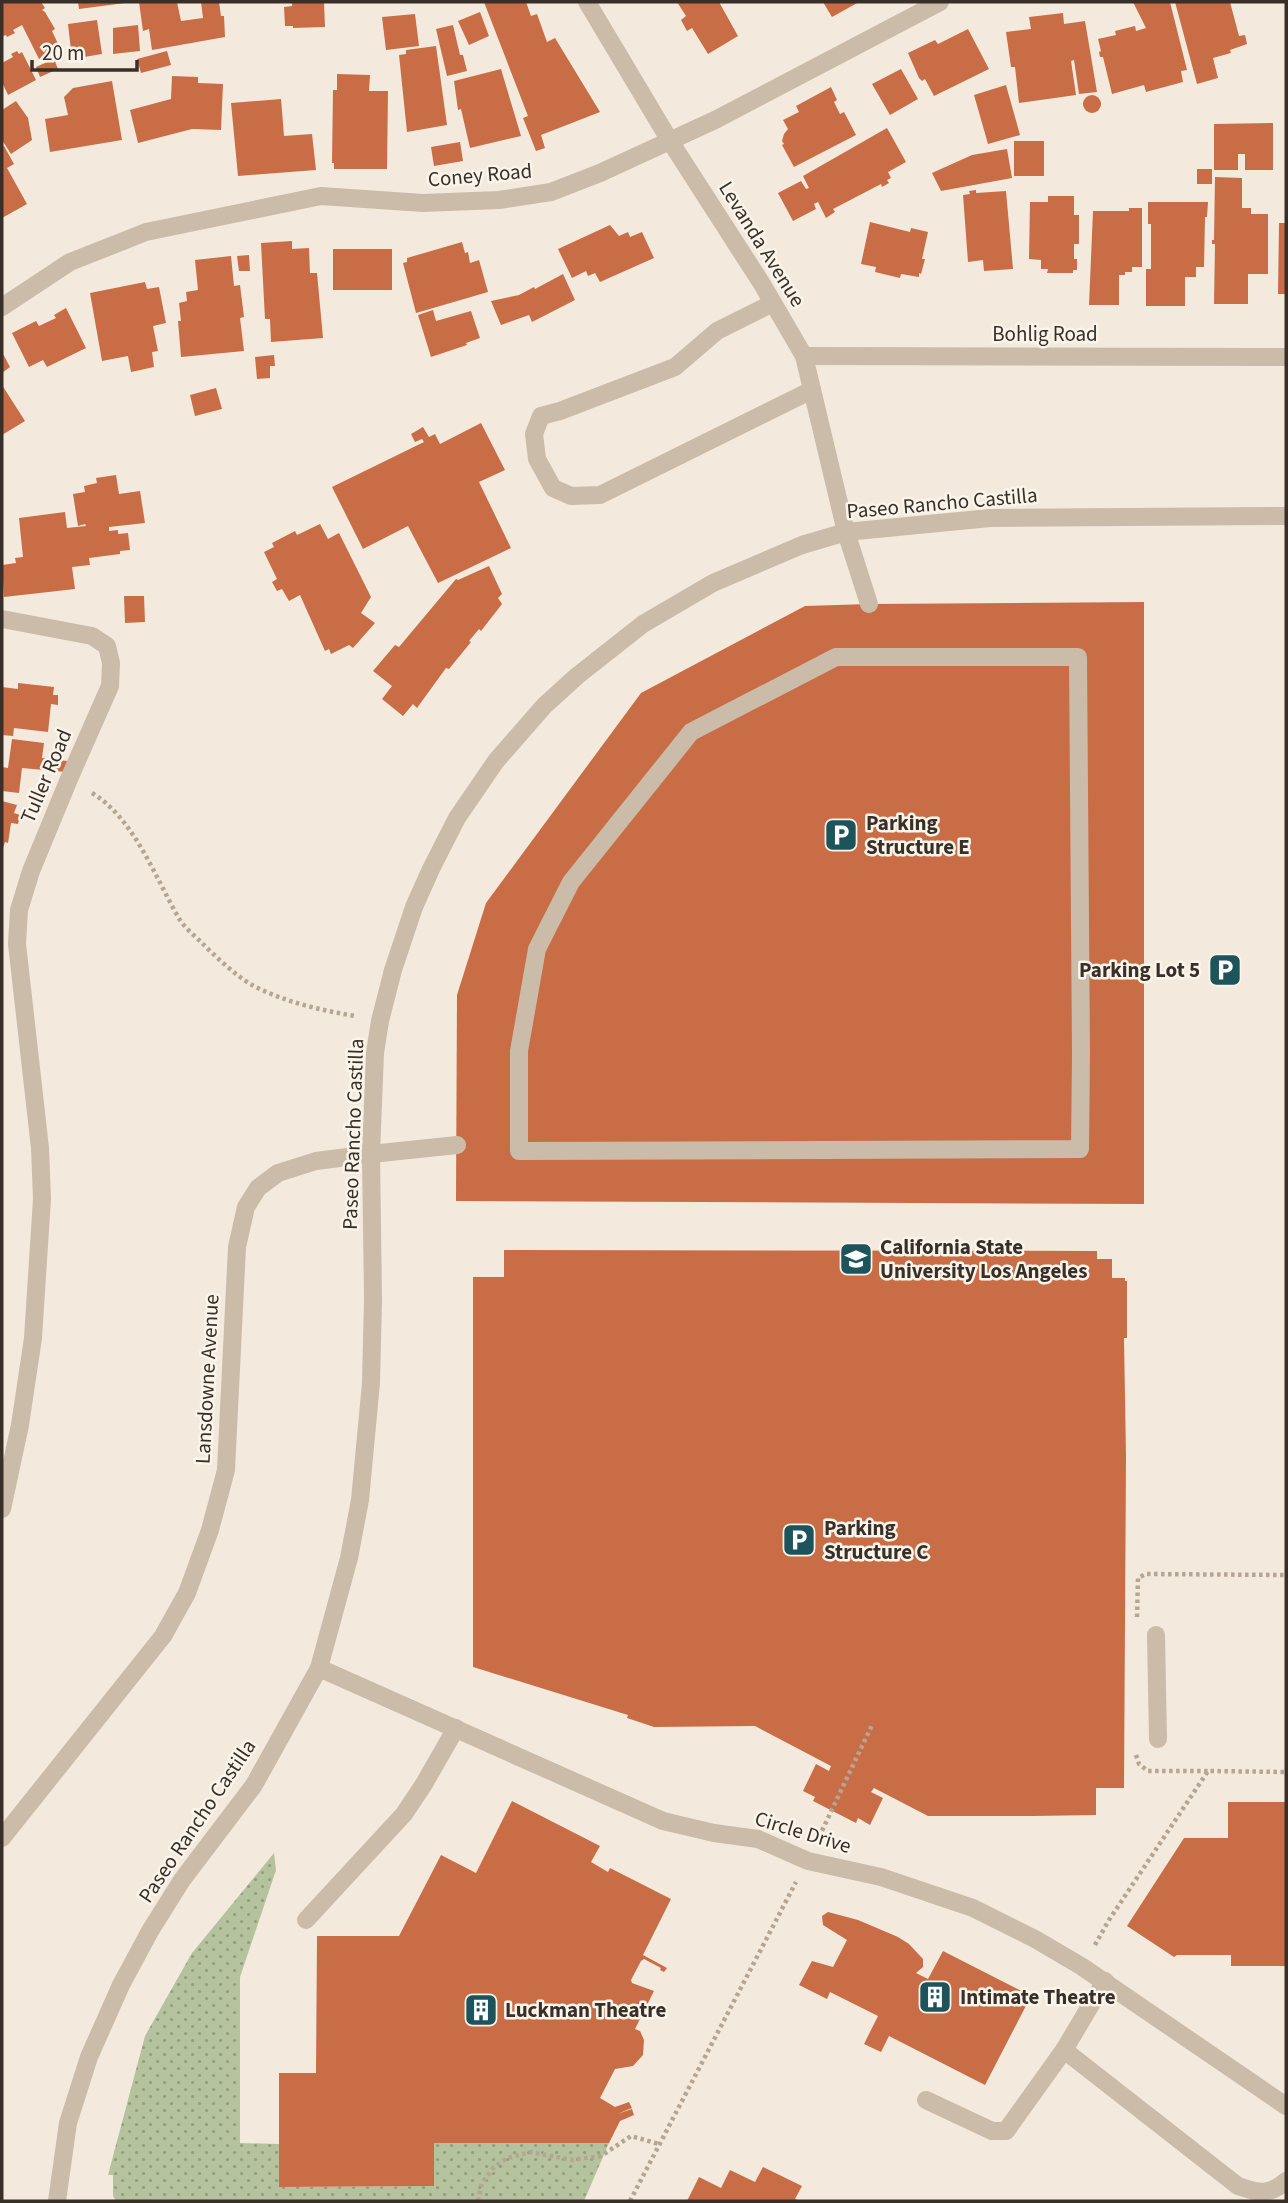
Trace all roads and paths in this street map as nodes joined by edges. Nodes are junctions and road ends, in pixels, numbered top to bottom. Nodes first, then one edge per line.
1 (587, 2) edge
2 (940, 2) edge
3 (670, 141) junction
4 (773, 303) junction
5 (2, 307) edge
6 (804, 356) junction
7 (1286, 358) edge
8 (812, 390) junction
9 (1286, 516) edge
10 (846, 532) junction
11 (869, 604) dead end
12 (2, 619) edge
13 (1078, 657) joint
14 (69, 779) junction
15 (10, 909) edge
16 (380, 1021) junction
17 (457, 1145) dead end
18 (371, 1154) junction
19 (2, 1508) edge
20 (1156, 1635) dead end
21 (319, 1668) junction
22 (873, 1723) dead end
23 (456, 1728) junction
24 (1158, 1739) dead end
25 (1286, 1772) edge
26 (2, 1838) edge
27 (808, 1861) junction
28 (306, 1920) dead end
29 (1093, 1949) dead end
30 (1105, 1981) junction
31 (1064, 2050) junction
32 (926, 2100) dead end
33 (1286, 2106) edge
34 (659, 2144) junction
35 (1286, 2181) edge
36 (57, 2201) edge
37 (478, 2201) edge
38 (630, 2201) edge

1 - 3 street, Levanda Avenue
2 - 3 street, Coney Road
3 - 4 street, Levanda Avenue
3 - 5 street, Coney Road
4 - 6 street, Levanda Avenue
4 - 8 street
6 - 7 street, Bohlig Road
6 - 8 street, Levanda Avenue
8 - 10 street, Levanda Avenue
9 - 10 street, Paseo Rancho Castilla
10 - 11 street, Levanda Avenue
10 - 16 street, Paseo Rancho Castilla
12 - 14 street, Tuller Road
13 - 13 street
14 - 15 street, Tuller Road
14 - 16 path
15 - 19 street, Tuller Road
16 - 18 street, Paseo Rancho Castilla
17 - 18 street, Lansdowne Avenue
18 - 21 street, Paseo Rancho Castilla
18 - 26 street, Lansdowne Avenue
20 - 24 street
21 - 23 street, Circle Drive
21 - 36 street, Paseo Rancho Castilla
22 - 27 path
23 - 27 street, Circle Drive
23 - 28 street
25 - 29 path
27 - 30 street, Circle Drive
27 - 34 path
30 - 31 street
30 - 33 street, Circle Drive
31 - 32 street
31 - 35 street
34 - 37 path
34 - 38 path

